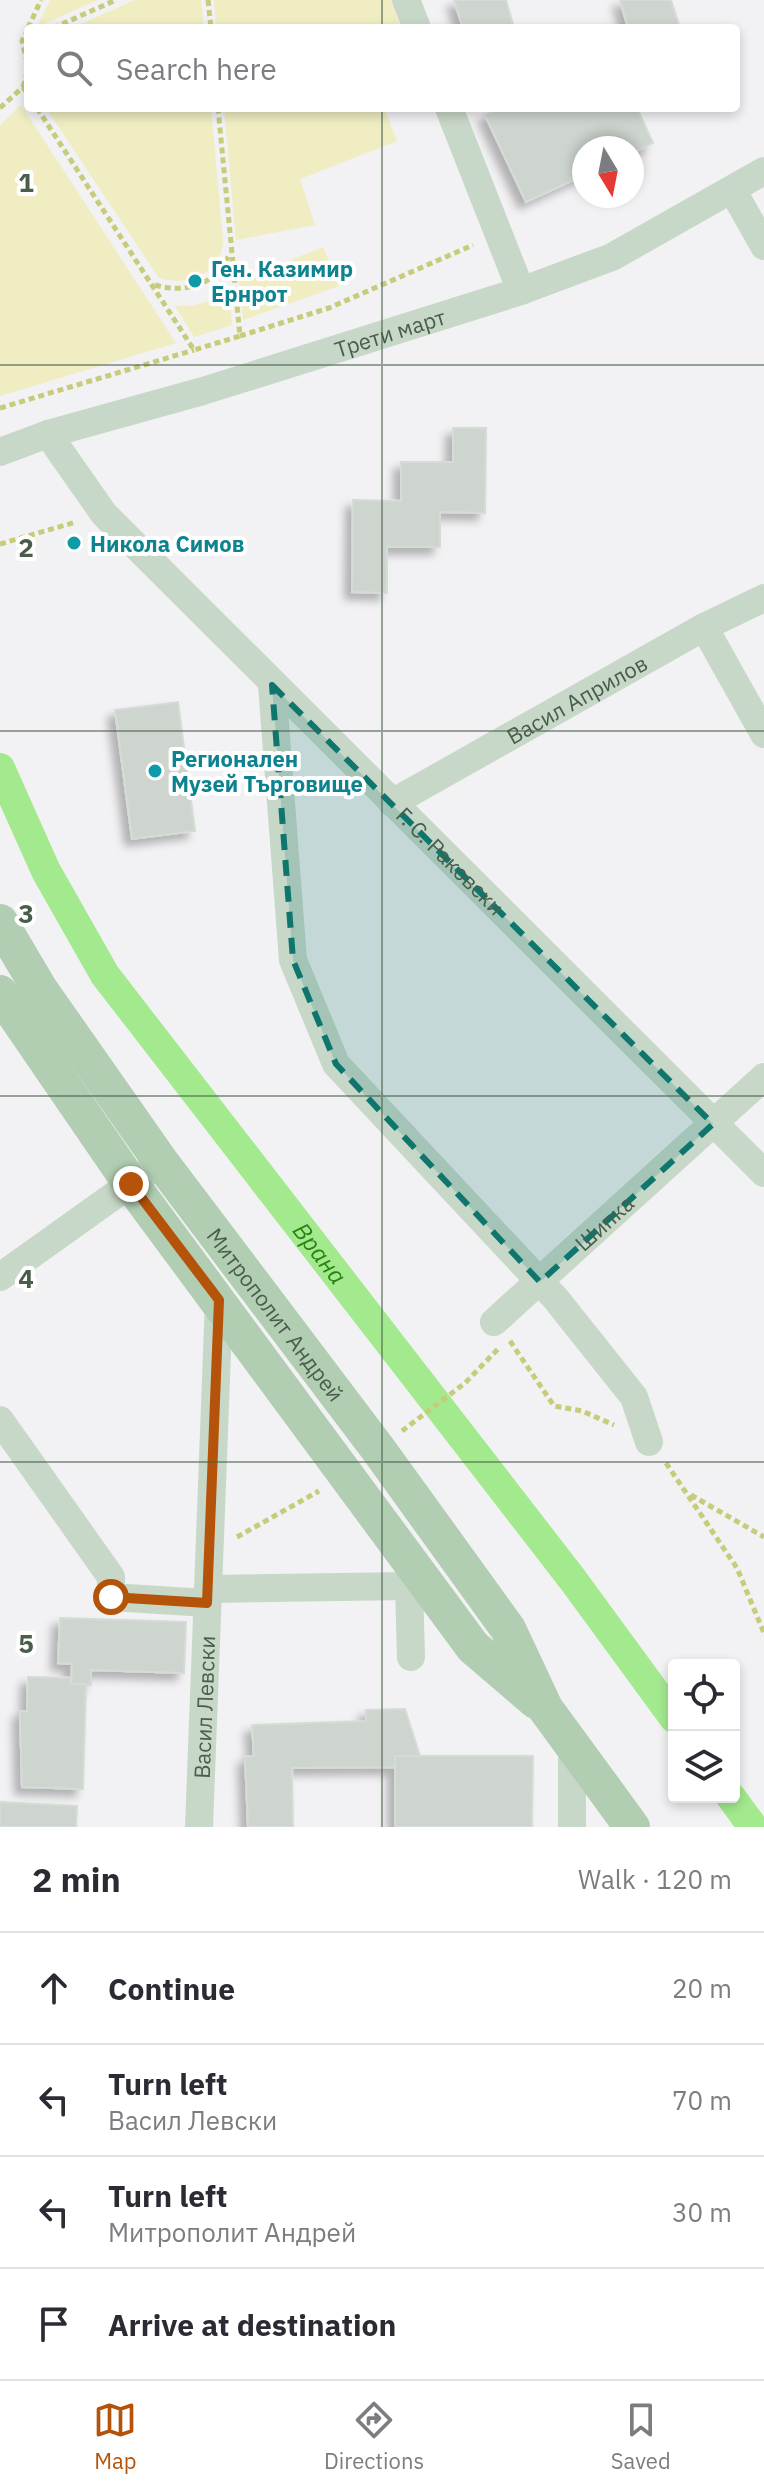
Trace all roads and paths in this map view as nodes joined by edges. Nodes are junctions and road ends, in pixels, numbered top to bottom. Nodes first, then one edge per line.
1 (41, 0) edge
2 (116, 0) edge
3 (208, 0) edge
4 (406, 0) edge
5 (30, 24) edge
6 (62, 24) edge
7 (211, 24) edge
8 (415, 24) edge
9 (24, 83) edge
10 (23, 87) joint
11 (0, 108) edge
12 (40, 112) edge
13 (218, 112) edge
14 (451, 112) edge
15 (764, 171) edge
16 (733, 191) junction
17 (488, 238) dead end
18 (230, 241) junction
19 (764, 246) edge
20 (154, 284) junction
21 (521, 291) junction
22 (240, 336) junction
23 (194, 350) junction
24 (0, 408) edge
25 (48, 434) junction
26 (6, 448) edge
27 (104, 514) junction
28 (0, 544) edge
29 (764, 598) edge
30 (704, 627) junction
31 (272, 685) junction
32 (764, 734) edge
33 (392, 803) junction
34 (0, 922) edge
35 (0, 993) edge
36 (764, 1077) edge
37 (713, 1124) junction
38 (161, 1162) junction
39 (764, 1173) edge
40 (131, 1184) junction
41 (0, 1277) edge
42 (540, 1282) junction
43 (219, 1300) junction
44 (494, 1322) dead end
45 (465, 1383) dead end
46 (0, 1420) edge
47 (414, 1423) dead end
48 (649, 1442) dead end
49 (347, 1474) junction
50 (690, 1495) dead end
51 (764, 1537) edge
52 (209, 1553) junction
53 (416, 1582) junction
54 (208, 1596) junction
55 (411, 1657) dead end
56 (545, 1708) junction
57 (572, 1744) junction
58 (199, 1827) edge
59 (572, 1827) edge
60 (632, 1827) edge

1 - 5 path
2 - 6 path
3 - 7 path
4 - 8 street
9 - 10 path
10 - 11 path
12 - 20 path
13 - 18 path
14 - 21 street
15 - 16 street, Трети март
16 - 19 street
16 - 21 street, Трети март
17 - 22 path
18 - 20 path
18 - 22 path
20 - 23 path
21 - 25 street, Трети март
22 - 23 path
23 - 24 path
25 - 26 street, Трети март
25 - 27 street, Г. С. Раковски
27 - 28 path
27 - 31 street, Г. С. Раковски
29 - 30 street, Васил Априлов
30 - 32 street
30 - 33 street, Васил Априлов
31 - 33 street, Г. С. Раковски
31 - 42 street
33 - 37 street, Г. С. Раковски
34 - 38 main road, Митрополит Андрей
35 - 40 main road, Митрополит Андрей
36 - 37 street, Шипка
37 - 39 street, Г. С. Раковски
37 - 42 street, Шипка
38 - 40 street
38 - 56 main road, Митрополит Андрей
40 - 41 street
40 - 43 main road, Митрополит Андрей
42 - 44 street, Шипка
42 - 48 street
43 - 49 main road, Митрополит Андрей
43 - 52 street, Васил Левски
45 - 47 path
46 - 54 street
49 - 52 path
49 - 53 main road, Митрополит Андрей
50 - 51 path
52 - 54 street, Васил Левски
53 - 54 street
53 - 55 street
53 - 56 main road, Митрополит Андрей
54 - 58 street, Васил Левски
56 - 57 main road, Митрополит Андрей
57 - 59 street
57 - 60 main road, Митрополит Андрей

